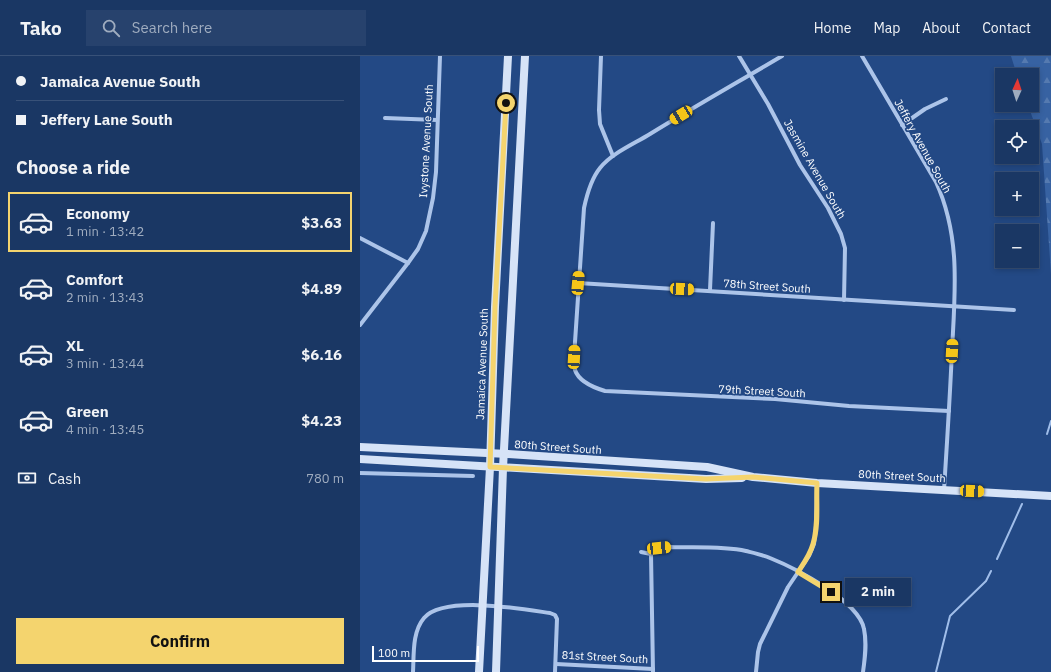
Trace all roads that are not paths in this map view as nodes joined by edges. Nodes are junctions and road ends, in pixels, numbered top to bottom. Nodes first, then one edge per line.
1 (440, 56) edge
2 (508, 56) edge
3 (525, 56) edge
4 (601, 56) edge
5 (739, 56) edge
6 (782, 56) edge
7 (862, 56) edge
8 (750, 75) junction
9 (946, 98) dead end
10 (385, 118) dead end
11 (437, 120) junction
12 (902, 125) junction
13 (613, 156) junction
14 (713, 223) dead end
15 (360, 238) edge
16 (408, 263) junction
17 (578, 283) junction
18 (710, 290) junction
19 (844, 300) junction
20 (954, 306) junction
21 (1014, 310) dead end
22 (360, 325) edge
23 (949, 411) junction
24 (360, 447) edge
25 (490, 454) junction
26 (504, 454) junction
27 (360, 459) edge
28 (490, 467) junction
29 (503, 468) junction
30 (360, 473) edge
31 (473, 476) dead end
32 (753, 477) junction
33 (817, 483) junction
34 (944, 490) junction
35 (1051, 496) edge
36 (641, 552) dead end
37 (651, 554) junction
38 (798, 572) junction
39 (483, 606) junction
40 (498, 606) junction
41 (556, 664) junction
42 (653, 670) edge
43 (413, 672) edge
44 (479, 672) edge
45 (496, 672) edge
46 (555, 672) edge
47 (756, 672) edge
48 (863, 672) edge

1 - 11 street, Ivystone Avenue South
2 - 25 main road, Jamaica Avenue South
3 - 26 main road
4 - 13 street
5 - 8 street, Jasmine Avenue South
6 - 8 street
7 - 12 street, Jeffery Avenue South
8 - 13 street
8 - 19 street, Jasmine Avenue South
9 - 12 street
10 - 11 street
11 - 16 street, Ivystone Avenue South
12 - 20 street, Jeffery Avenue South
13 - 17 street
14 - 18 street
15 - 16 street
16 - 22 street, Ivystone Avenue South
17 - 18 street, 78th Street South
17 - 23 street, 79th Street South
18 - 19 street, 78th Street South
19 - 20 street, 78th Street South
20 - 21 street, 78th Street South
20 - 23 street, Jeffery Avenue South
23 - 34 street, Jeffery Avenue South
24 - 25 main road, 80th Street South
25 - 26 main road, 80th Street South
25 - 28 main road, Jamaica Avenue South
26 - 29 main road
26 - 32 main road, 80th Street South
27 - 28 main road, 80th Street South
28 - 29 main road, 80th Street South
28 - 39 main road, Jamaica Avenue South
29 - 32 main road, 80th Street South
29 - 40 main road
30 - 31 street
32 - 33 main road, 80th Street South
33 - 34 main road, 80th Street South
33 - 38 street
34 - 35 main road, 80th Street South
36 - 37 street
37 - 38 street
37 - 42 street
38 - 47 street
38 - 48 street
39 - 40 street
39 - 43 street
39 - 44 main road, Jamaica Avenue South
40 - 41 street
40 - 45 main road
41 - 42 street, 81st Street South
41 - 46 street

